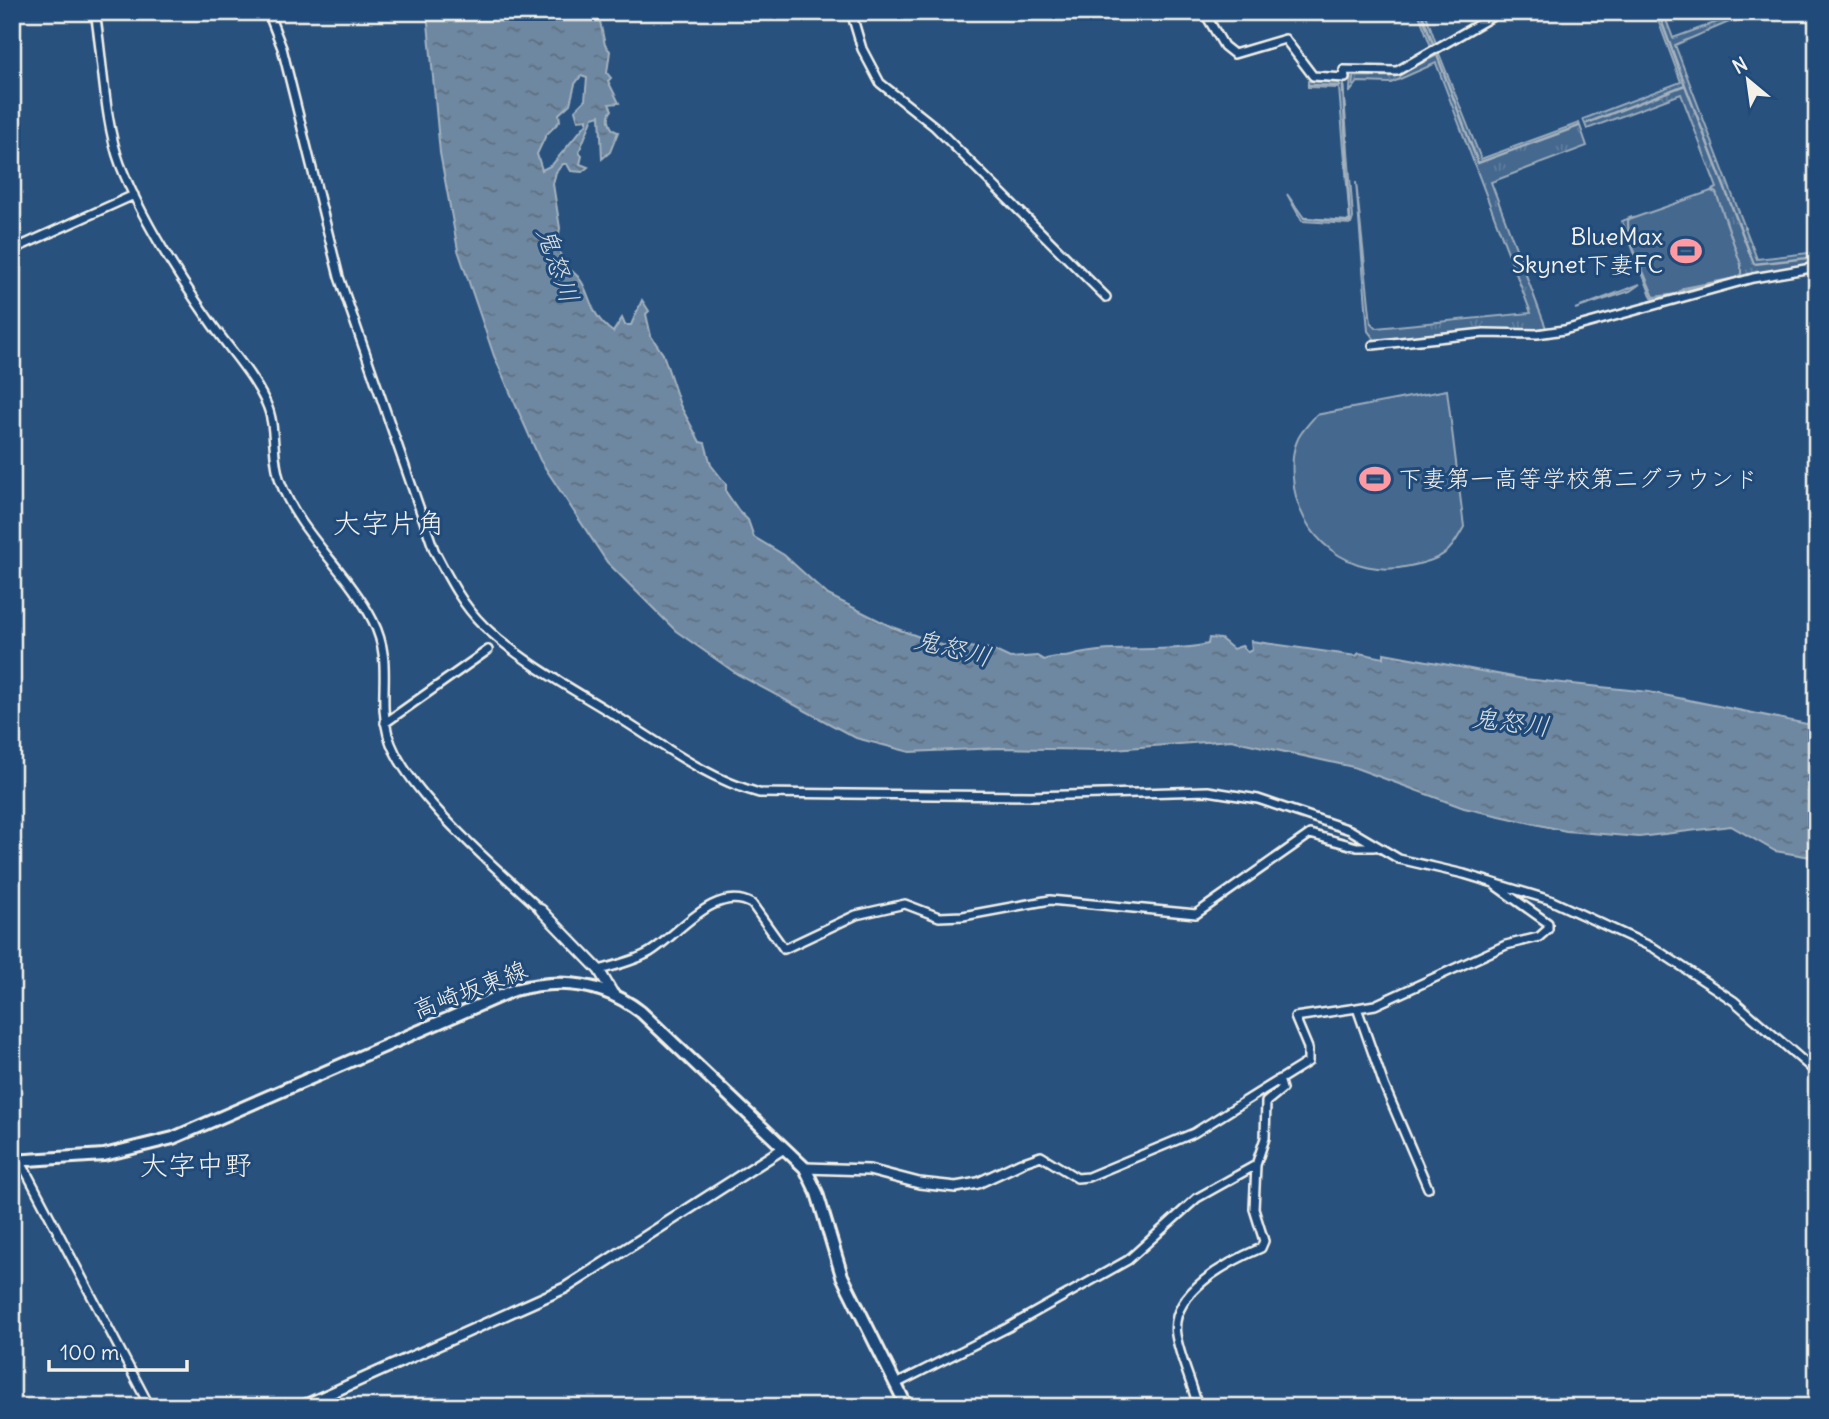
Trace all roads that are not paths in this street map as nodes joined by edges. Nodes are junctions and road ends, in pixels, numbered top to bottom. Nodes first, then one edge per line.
1 (95, 12) edge
2 (268, 12) edge
3 (851, 12) edge
4 (1204, 12) edge
5 (1500, 12) edge
6 (134, 195) junction
7 (12, 250) edge
8 (1817, 267) edge
9 (1106, 297) dead end
10 (1373, 345) dead end
11 (488, 650) dead end
12 (385, 723) junction
13 (1375, 846) junction
14 (1490, 882) junction
15 (541, 910) joint
16 (599, 970) junction
17 (613, 994) junction
18 (1357, 1007) junction
19 (1817, 1073) edge
20 (1279, 1079) junction
21 (12, 1145) edge
22 (784, 1148) junction
23 (15, 1162) edge
24 (1021, 1163) joint
25 (1256, 1165) junction
26 (805, 1168) junction
27 (1428, 1188) dead end
28 (896, 1384) junction
29 (150, 1407) edge
30 (300, 1407) edge
31 (907, 1407) edge
32 (1198, 1407) edge

1 - 6 street
2 - 13 street
3 - 9 street
4 - 5 street
6 - 7 street
6 - 12 street
8 - 10 street
11 - 12 street
12 - 15 street
13 - 14 street
13 - 16 street
14 - 18 street
14 - 19 street
15 - 16 street
16 - 17 street
17 - 22 main road, 高崎坂東線
17 - 23 main road, 高崎坂東線
18 - 20 street
18 - 27 street
20 - 24 street
20 - 25 street
21 - 23 street
22 - 26 main road, 高崎坂東線
22 - 30 street
23 - 29 street
24 - 26 street
25 - 28 street
25 - 32 street
26 - 28 main road, 高崎坂東線
28 - 31 main road, 高崎坂東線

